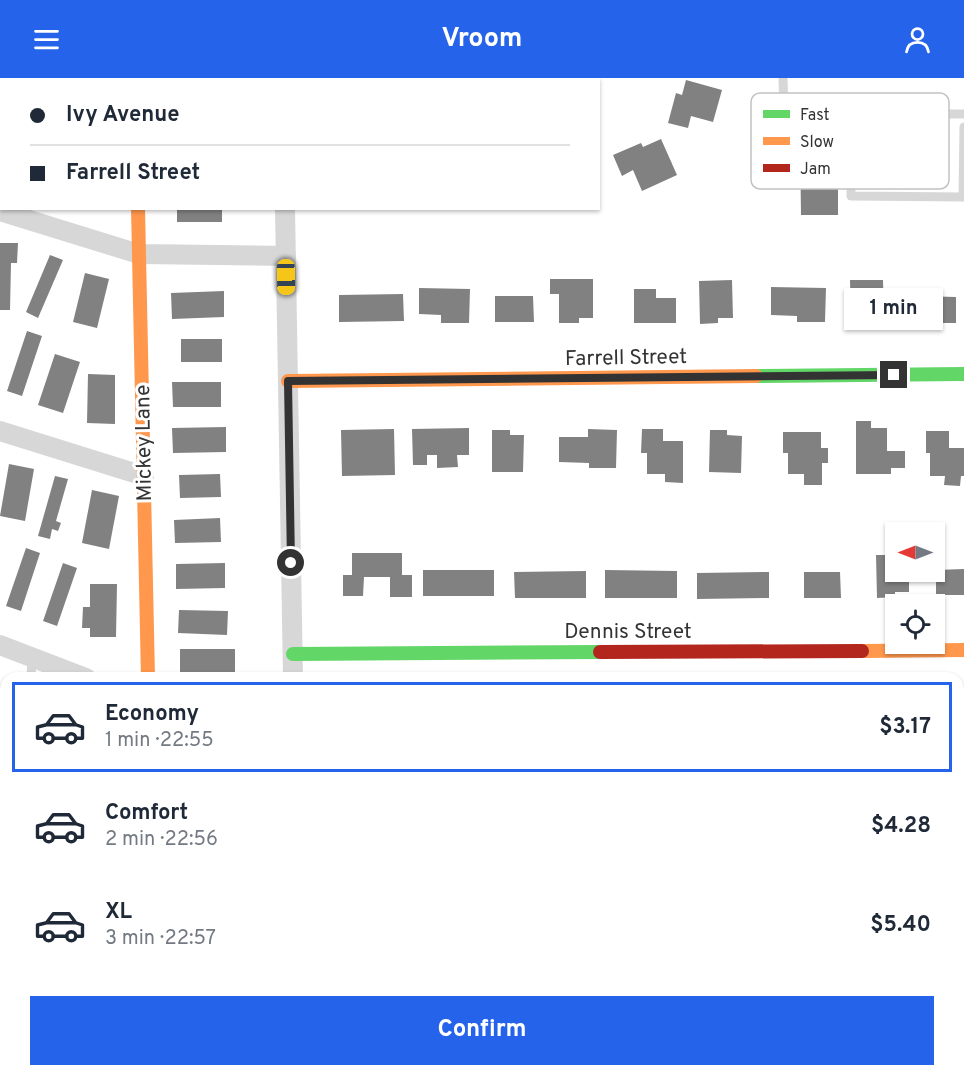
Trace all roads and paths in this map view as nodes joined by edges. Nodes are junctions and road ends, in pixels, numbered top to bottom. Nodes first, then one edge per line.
1 (783, 78) edge
2 (783, 93) edge
3 (964, 127) edge
4 (851, 189) edge
5 (138, 210) edge
6 (285, 210) edge
7 (0, 212) edge
8 (139, 254) junction
9 (286, 256) junction
10 (964, 374) edge
11 (288, 381) junction
12 (0, 431) edge
13 (144, 476) junction
14 (0, 645) edge
15 (964, 650) edge
16 (292, 654) junction
17 (32, 657) junction
18 (31, 672) edge
19 (71, 672) edge
20 (148, 672) edge
21 (293, 672) edge

1 - 2 lane
3 - 4 lane
5 - 8 street, Mickey Lane
6 - 9 street
7 - 8 street
8 - 9 street
8 - 13 street, Mickey Lane
9 - 11 street
10 - 11 street, Farrell Street
11 - 16 street
12 - 13 street
13 - 20 street, Mickey Lane
14 - 17 street
15 - 16 street, Dennis Street
16 - 21 street
17 - 18 lane
17 - 19 street

